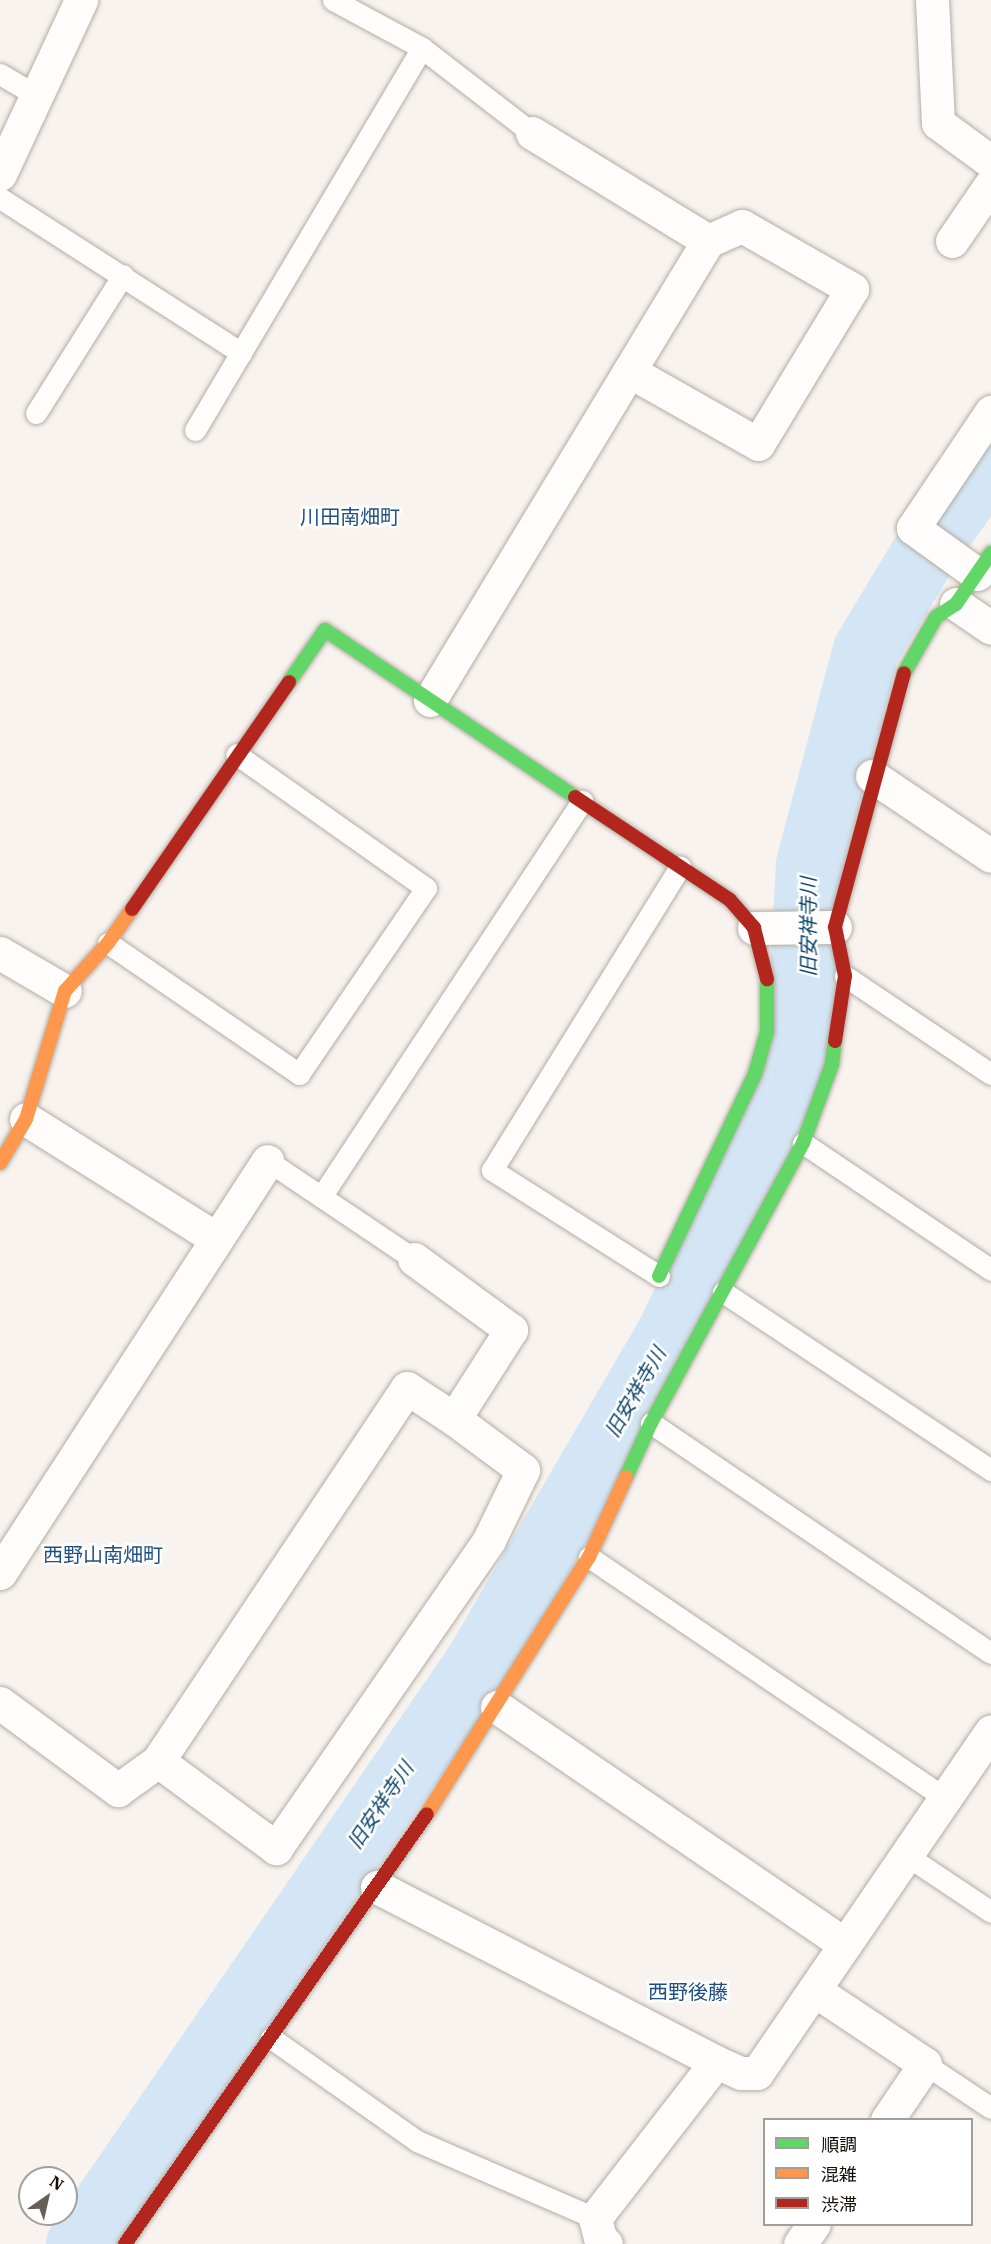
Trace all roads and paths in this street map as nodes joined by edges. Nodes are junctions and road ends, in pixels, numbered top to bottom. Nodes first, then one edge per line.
1 (81, 0) edge
2 (333, 0) edge
3 (932, 0) edge
4 (422, 48) junction
5 (0, 74) edge
6 (37, 96) junction
7 (532, 133) joint
8 (991, 162) edge
9 (0, 174) edge
10 (991, 184) edge
11 (0, 198) edge
12 (708, 241) junction
13 (952, 241) dead end
14 (123, 275) junction
15 (241, 353) junction
16 (629, 371) junction
17 (991, 412) edge
18 (36, 413) dead end
19 (195, 430) dead end
20 (975, 562) edge
21 (956, 604) junction
22 (991, 628) edge
23 (430, 700) junction
24 (236, 754) junction
25 (872, 776) junction
26 (582, 801) junction
27 (991, 856) edge
28 (680, 867) junction
29 (831, 927) junction
30 (767, 929) junction
31 (108, 943) junction
32 (0, 953) edge
33 (845, 976) junction
34 (65, 991) junction
35 (991, 1074) edge
36 (26, 1119) junction
37 (803, 1143) junction
38 (268, 1161) joint
39 (0, 1163) edge
40 (323, 1194) junction
41 (215, 1238) junction
42 (414, 1259) joint
43 (991, 1270) edge
44 (660, 1276) joint
45 (723, 1292) junction
46 (454, 1419) junction
47 (651, 1423) junction
48 (991, 1470) edge
49 (589, 1557) junction
50 (0, 1573) edge
51 (991, 1653) edge
52 (0, 1703) edge
53 (497, 1707) junction
54 (991, 1731) edge
55 (158, 1761) junction
56 (945, 1798) junction
57 (906, 1855) junction
58 (377, 1887) junction
59 (991, 1912) edge
60 (845, 1944) junction
61 (814, 1990) junction
62 (271, 2038) junction
63 (716, 2061) junction
64 (925, 2064) junction
65 (991, 2108) edge
66 (888, 2118) edge
67 (813, 2226) edge
68 (601, 2231) edge
69 (125, 2244) edge
70 (800, 2244) edge

1 - 6 street
2 - 4 lane
3 - 8 street
4 - 7 lane
4 - 15 lane
5 - 6 lane
6 - 9 street
7 - 12 street
10 - 13 street
11 - 14 lane
12 - 16 street
12 - 16 street
14 - 15 lane
14 - 18 lane
15 - 19 lane
16 - 23 street
17 - 20 street
20 - 21 street
21 - 22 street
21 - 25 street
23 - 24 street
23 - 26 street
24 - 31 street
24 - 31 lane
25 - 27 street
25 - 29 street
26 - 28 street
26 - 40 lane
28 - 30 street
28 - 44 lane
29 - 30 street
29 - 33 street
30 - 44 street
31 - 34 street
32 - 34 street
33 - 35 lane
33 - 37 street
34 - 36 street
36 - 39 street
36 - 41 street
37 - 43 lane
37 - 45 street
38 - 40 lane
38 - 41 street
40 - 42 lane
41 - 50 street
42 - 46 street
45 - 47 street
45 - 48 lane
46 - 55 street
46 - 55 street
47 - 49 street
47 - 51 lane
49 - 53 street
49 - 56 lane
52 - 55 street
53 - 58 street
53 - 60 street
54 - 56 street
56 - 57 street
57 - 59 lane
57 - 60 street
58 - 62 street
58 - 63 street
60 - 61 street
61 - 63 street
61 - 64 street
62 - 68 lane
62 - 69 street
63 - 68 street
64 - 65 lane
64 - 66 street
67 - 70 street

